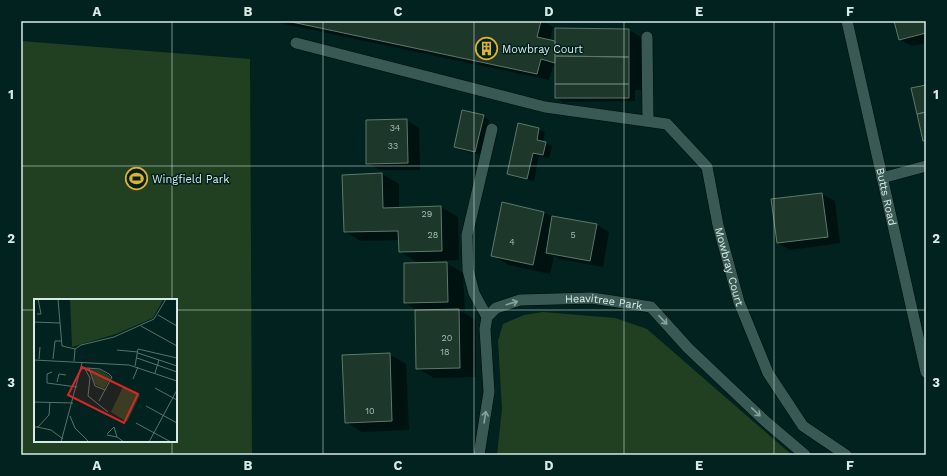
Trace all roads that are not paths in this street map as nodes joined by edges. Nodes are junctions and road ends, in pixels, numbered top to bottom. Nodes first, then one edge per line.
1 (847, 21) edge
2 (647, 37) dead end
3 (296, 43) dead end
4 (648, 121) junction
5 (492, 129) dead end
6 (926, 166) edge
7 (882, 178) junction
8 (487, 317) junction
9 (926, 372) edge
10 (479, 455) edge
11 (805, 455) edge
12 (846, 455) edge

1 - 7 street, Butts Road
2 - 4 street
3 - 4 street, Mowbray Court
4 - 12 street, Mowbray Court
5 - 8 street
6 - 7 street
7 - 9 street, Butts Road
10 -> 8 street
8 -> 11 street, Heavitree Park

